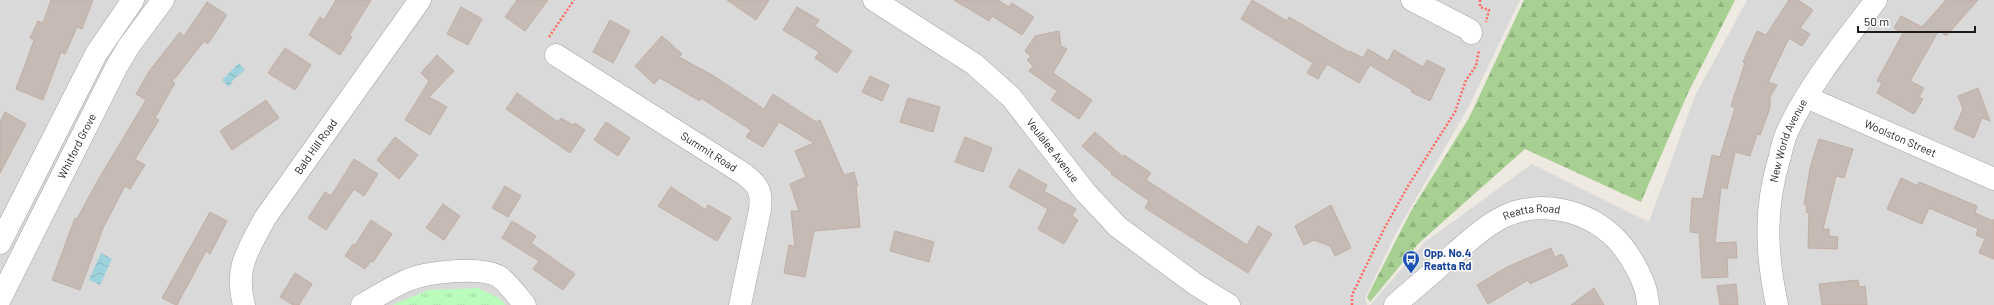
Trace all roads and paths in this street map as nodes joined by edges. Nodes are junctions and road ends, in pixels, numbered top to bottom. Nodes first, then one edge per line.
1 (133, 0) edge
2 (163, 0) edge
3 (420, 0) edge
4 (574, 0) edge
5 (874, 0) edge
6 (1412, 0) edge
7 (1480, 0) edge
8 (1876, 0) edge
9 (1479, 34) junction
10 (556, 55) joint
11 (1806, 97) junction
12 (1994, 179) edge
13 (0, 243) edge
14 (0, 299) edge
15 (244, 305) edge
16 (362, 305) edge
17 (525, 305) edge
18 (740, 305) edge
19 (1229, 305) edge
20 (1352, 305) edge
21 (1395, 305) edge
22 (1648, 305) edge
23 (1777, 305) edge

1 - 13 street
2 - 14 street, Whitford Grove
3 - 15 street, Bald Hill Road
4 - 10 path
5 - 19 street, Veulalee Avenue
6 - 9 street
7 - 9 path
8 - 11 street, New World Avenue
9 - 20 path
10 - 18 street, Summit Road
11 - 12 street, Woolston Street
11 - 23 street, New World Avenue
16 - 17 street
21 - 22 street, Reatta Road

